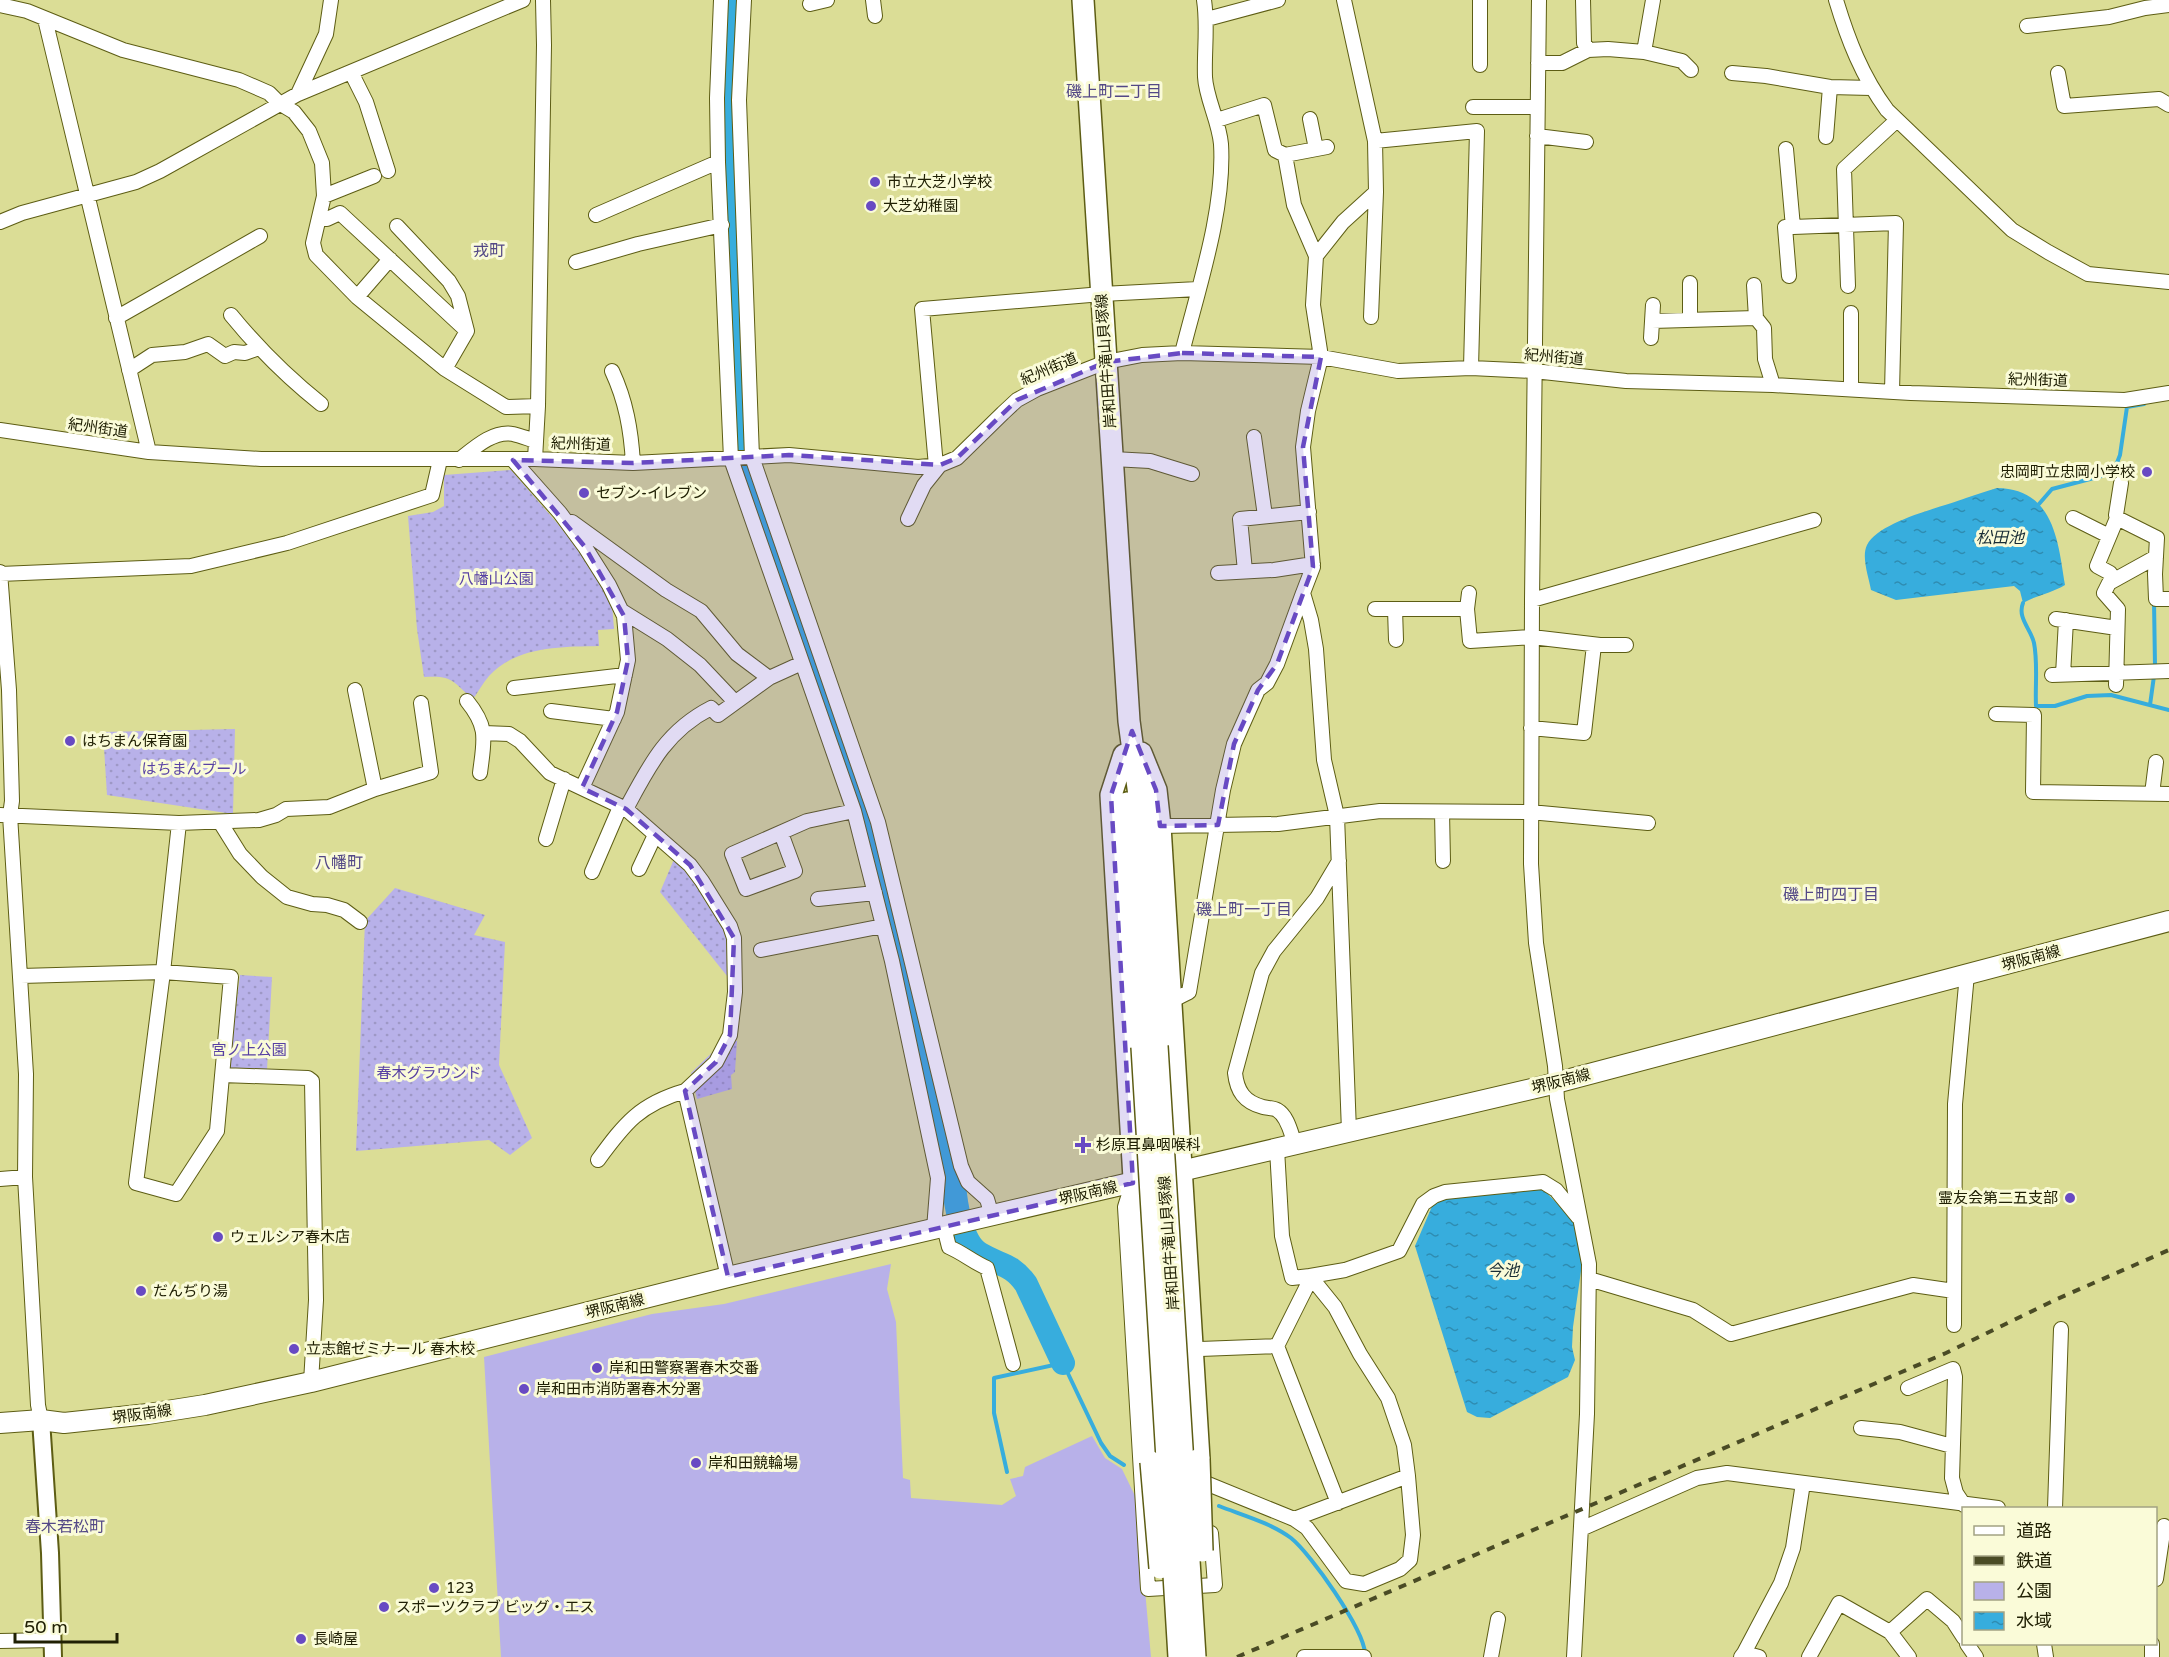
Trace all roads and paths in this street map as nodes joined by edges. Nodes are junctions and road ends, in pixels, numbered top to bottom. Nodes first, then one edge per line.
1 (331, 0) edge
2 (523, 0) edge
3 (543, 0) edge
4 (721, 0) edge
5 (744, 0) edge
6 (827, 0) edge
7 (873, 0) edge
8 (1083, 0) edge
9 (1203, 0) edge
10 (1278, 0) edge
11 (1344, 0) edge
12 (1480, 0) edge
13 (1539, 0) edge
14 (1583, 0) edge
15 (1653, 0) edge
16 (1836, 0) edge
17 (0, 4) edge
18 (810, 4) dead end
19 (2169, 6) edge
20 (875, 16) dead end
21 (45, 19) junction
22 (1207, 19) junction
23 (2027, 26) dead end
24 (1588, 50) junction
25 (1644, 52) junction
26 (1538, 63) junction
27 (1480, 65) dead end
28 (1691, 70) dead end
29 (351, 72) junction
30 (1732, 73) dead end
31 (2058, 73) dead end
32 (1830, 87) junction
33 (1871, 88) junction
34 (298, 94) junction
35 (279, 103) junction
36 (2169, 105) edge
37 (1473, 107) dead end
38 (1537, 107) junction
39 (1310, 119) dead end
40 (1217, 120) junction
41 (1897, 120) junction
42 (1537, 136) junction
43 (1826, 137) dead end
44 (1375, 141) junction
45 (1586, 142) dead end
46 (1786, 149) dead end
47 (1285, 155) junction
48 (718, 162) junction
49 (388, 171) dead end
50 (374, 176) dead end
51 (1376, 192) junction
52 (87, 195) junction
53 (324, 196) junction
54 (596, 215) dead end
55 (319, 219) junction
56 (0, 222) edge
57 (722, 225) junction
58 (1846, 225) junction
59 (397, 226) dead end
60 (1793, 227) junction
61 (260, 236) dead end
62 (1316, 256) junction
63 (390, 259) junction
64 (576, 262) dead end
65 (1789, 276) dead end
66 (2169, 282) edge
67 (1690, 283) dead end
68 (1754, 285) dead end
69 (1848, 286) dead end
70 (1198, 289) junction
71 (1102, 294) junction
72 (357, 297) junction
73 (1653, 305) dead end
74 (1851, 313) dead end
75 (231, 315) dead end
76 (1371, 317) dead end
77 (116, 318) junction
78 (1755, 318) junction
79 (1690, 320) junction
80 (1652, 321) junction
81 (467, 331) junction
82 (1651, 338) dead end
83 (258, 348) junction
84 (1182, 353) junction
85 (1321, 357) junction
86 (1106, 362) junction
87 (1471, 368) junction
88 (445, 369) junction
89 (129, 370) junction
90 (612, 371) dead end
91 (1534, 371) junction
92 (1773, 385) junction
93 (1851, 389) junction
94 (1892, 392) junction
95 (2169, 393) edge
96 (321, 404) dead end
97 (538, 406) junction
98 (0, 430) edge
99 (1254, 438) dead end
100 (536, 441) junction
101 (149, 452) junction
102 (742, 458) junction
103 (535, 459) junction
104 (1113, 459) junction
105 (440, 460) junction
106 (459, 460) junction
107 (513, 460) junction
108 (633, 463) junction
109 (938, 466) junction
110 (1192, 474) dead end
111 (2121, 483) dead end
112 (1309, 512) junction
113 (560, 513) junction
114 (1265, 516) junction
115 (2073, 518) dead end
116 (908, 519) dead end
117 (2117, 519) junction
118 (1814, 520) dead end
119 (2109, 536) junction
120 (2156, 557) junction
121 (1313, 564) junction
122 (1245, 571) junction
123 (0, 573) edge
124 (1218, 573) dead end
125 (2115, 580) junction
126 (1303, 593) junction
127 (1469, 593) dead end
128 (2169, 599) edge
129 (1532, 600) junction
130 (1375, 609) dead end
131 (1395, 609) junction
132 (1467, 609) junction
133 (622, 611) junction
134 (2117, 628) junction
135 (1532, 637) junction
136 (1396, 640) dead end
137 (1594, 645) junction
138 (1626, 645) dead end
139 (802, 663) junction
140 (2169, 671) edge
141 (625, 675) junction
142 (769, 678) junction
143 (2116, 679) junction
144 (514, 688) dead end
145 (355, 690) dead end
146 (467, 701) dead end
147 (735, 702) junction
148 (421, 703) dead end
149 (551, 711) dead end
150 (1996, 714) dead end
151 (614, 719) junction
152 (1129, 722) junction
153 (1531, 728) junction
154 (484, 733) junction
155 (1124, 755) junction
156 (2156, 762) dead end
157 (480, 772) dead end
158 (564, 779) junction
159 (582, 788) junction
160 (375, 789) junction
161 (2152, 794) junction
162 (2169, 794) edge
163 (623, 808) junction
164 (854, 811) junction
165 (1442, 812) junction
166 (1530, 812) junction
167 (5, 815) edge
168 (1337, 816) junction
169 (220, 822) junction
170 (179, 823) junction
171 (1648, 823) dead end
172 (1218, 825) junction
173 (1161, 826) junction
174 (781, 833) junction
175 (655, 835) junction
176 (546, 839) dead end
177 (1339, 861) junction
178 (1443, 861) dead end
179 (639, 868) dead end
180 (592, 872) dead end
181 (875, 893) junction
182 (818, 900) dead end
183 (2169, 921) edge
184 (360, 922) dead end
185 (883, 926) junction
186 (761, 950) dead end
187 (910, 957) junction
188 (892, 961) junction
189 (163, 972) junction
190 (1967, 974) junction
191 (21, 976) junction
192 (1171, 1001) junction
193 (1150, 1046) junction
194 (222, 1075) junction
195 (1557, 1082) junction
196 (685, 1091) junction
197 (1349, 1131) junction
198 (1286, 1147) junction
199 (598, 1160) dead end
200 (1182, 1171) junction
201 (25, 1177) junction
202 (0, 1179) edge
203 (1133, 1183) junction
204 (988, 1217) junction
205 (1579, 1218) junction
206 (942, 1227) junction
207 (1310, 1276) junction
208 (728, 1277) junction
209 (1589, 1279) junction
210 (1954, 1291) junction
211 (1954, 1325) dead end
212 (2061, 1329) dead end
213 (1277, 1346) junction
214 (1200, 1349) junction
215 (1015, 1355) dead end
216 (311, 1382) junction
217 (1908, 1388) dead end
218 (41, 1420) junction
219 (0, 1423) edge
220 (1861, 1428) dead end
221 (1952, 1446) junction
222 (1408, 1476) junction
223 (1803, 1483) junction
224 (1208, 1484) junction
225 (1338, 1503) junction
226 (1964, 1505) junction
227 (1981, 1507) edge
228 (2055, 1507) edge
229 (1294, 1519) junction
230 (2163, 1525) edge
231 (1581, 1529) junction
232 (2157, 1571) edge
233 (1498, 1619) dead end
234 (1890, 1632) junction
235 (1962, 1635) edge
236 (53, 1640) junction
237 (0, 1641) edge
238 (1743, 1655) edge
239 (53, 1657) edge
240 (1174, 1657) edge
241 (1179, 1657) edge
242 (1195, 1657) edge
243 (1201, 1657) edge
244 (1304, 1657) edge
245 (1364, 1657) edge
246 (1491, 1657) edge
247 (1574, 1657) edge
248 (1759, 1657) edge
249 (1809, 1657) edge
250 (1909, 1657) edge

1 - 34 street
2 - 29 street
3 - 97 street
4 - 48 street
5 - 102 street
6 - 18 street
7 - 20 street
8 - 71 main road, 岸和田牛滝山貝塚線
9 - 22 street
10 - 22 street
11 - 44 street
12 - 27 street
13 - 26 street
14 - 24 street
15 - 25 street
16 - 33 street
17 - 21 street
19 - 23 street
21 - 35 street
21 - 52 street
22 - 40 street
24 - 25 street
24 - 26 street
25 - 28 street
26 - 38 street
29 - 34 street
29 - 49 street
30 - 32 street
31 - 36 street
32 - 33 street
32 - 43 street
33 - 41 street
34 - 35 street
35 - 52 street
35 - 53 street
37 - 38 street
38 - 42 street
39 - 47 street
40 - 47 street
40 - 70 street
41 - 58 street
41 - 66 street
42 - 45 street
42 - 91 street
44 - 51 street
44 - 87 street
46 - 60 street
47 - 62 street
48 - 54 street
48 - 57 street
50 - 53 street
51 - 62 street
51 - 76 street
52 - 56 street
52 - 77 street
53 - 55 street
55 - 63 street
55 - 72 street
57 - 64 street
57 - 102 street
58 - 60 street
58 - 69 street
58 - 94 street
59 - 81 street
60 - 65 street
61 - 77 street
62 - 85 street
63 - 72 street
63 - 81 street
67 - 79 street
68 - 78 street
70 - 71 street
70 - 84 street
71 - 86 main road, 岸和田牛滝山貝塚線
71 - 109 street
72 - 88 street
73 - 80 street
74 - 93 street
75 - 83 street
77 - 89 street
78 - 79 street
78 - 92 street
79 - 80 street
80 - 82 street
81 - 88 street
83 - 89 street
83 - 96 street
84 - 85 street, 紀州街道
84 - 86 street, 紀州街道
85 - 87 street, 紀州街道
85 - 112 street
86 - 104 main road, 岸和田牛滝山貝塚線
86 - 109 street, 紀州街道
87 - 91 street, 紀州街道
88 - 97 street
89 - 101 street
90 - 108 street
91 - 92 street, 紀州街道
91 - 129 street
92 - 93 street, 紀州街道
93 - 94 street, 紀州街道
94 - 95 street, 紀州街道
97 - 100 street
98 - 101 street, 紀州街道
99 - 114 street
100 - 103 street
100 - 106 street
101 - 105 street, 紀州街道
102 - 108 street, 紀州街道
102 - 109 street, 紀州街道
102 - 139 street
102 - 187 street
103 - 107 street, 紀州街道
103 - 108 street, 紀州街道
104 - 110 street
104 - 152 main road, 岸和田牛滝山貝塚線
105 - 106 street, 紀州街道
105 - 123 street
106 - 107 street, 紀州街道
107 - 113 street
109 - 116 street
111 - 117 street
112 - 114 street
112 - 121 street
113 - 133 street
113 - 142 street
114 - 122 street
115 - 119 street
117 - 119 street
117 - 120 street
118 - 129 street
119 - 125 street
120 - 125 street
120 - 128 street
121 - 122 street
121 - 126 street
122 - 124 street
123 - 167 street
125 - 134 street
126 - 168 street
126 - 172 street
127 - 132 street
129 - 135 street
130 - 131 street
131 - 132 street
131 - 136 street
132 - 135 street
133 - 141 street
133 - 147 street
134 - 143 street
134 - 143 street
135 - 137 street
135 - 153 street
137 - 138 street
137 - 153 street
139 - 142 street
139 - 164 street
140 - 143 street
141 - 144 street
141 - 151 street
142 - 147 street
145 - 160 street
146 - 154 street
147 - 163 street
148 - 160 street
149 - 151 street
150 - 161 street
151 - 159 street
152 - 155 main road, 岸和田牛滝山貝塚線
152 - 173 main road
152 - 193 main road, 岸和田牛滝山貝塚線
153 - 166 street
154 - 157 street
154 - 158 street
155 - 193 main road, 岸和田牛滝山貝塚線
155 - 203 main road
156 - 161 street
158 - 159 street
158 - 176 street
159 - 163 street
160 - 169 street
161 - 162 street
163 - 175 street
163 - 180 street
164 - 174 street
164 - 181 street
165 - 166 street
165 - 168 street
165 - 178 street
166 - 171 street
166 - 195 street
167 - 170 street
167 - 191 street
168 - 172 street
168 - 177 street
169 - 170 street
169 - 184 street
170 - 189 street
172 - 173 street
172 - 192 street
173 - 192 main road
174 - 174 street
175 - 179 street
175 - 196 street
177 - 197 street
177 - 198 street
181 - 182 street
181 - 185 street
183 - 190 main road, 堺阪南線
185 - 186 street
185 - 188 street
187 - 188 street
187 - 204 street
188 - 206 street
189 - 191 street
189 - 194 street
189 - 194 street
190 - 195 main road, 堺阪南線
190 - 210 street
191 - 201 street
192 - 200 main road
193 - 241 main road, 岸和田牛滝山貝塚線, bridge
193 - 242 main road, 岸和田牛滝山貝塚線, bridge
194 - 216 street
195 - 197 main road, 堺阪南線
195 - 205 street
196 - 199 street
196 - 208 street
197 - 198 main road, 堺阪南線
198 - 200 main road, 堺阪南線
198 - 207 street
200 - 203 main road, 堺阪南線
200 - 214 street
200 - 243 main road, bridge
201 - 202 street
201 - 218 street
203 - 204 main road, 堺阪南線
203 - 224 street
203 - 240 main road, bridge
204 - 206 main road, 堺阪南線
205 - 207 street
205 - 209 street
206 - 208 main road, 堺阪南線
206 - 215 street
207 - 213 street
207 - 222 street
208 - 216 main road, 堺阪南線
209 - 210 street
209 - 231 street
210 - 211 street
212 - 228 street
213 - 214 street
213 - 225 street
214 - 224 street
216 - 218 main road, 堺阪南線
217 - 221 street
218 - 219 main road, 堺阪南線
218 - 236 street
220 - 221 street
221 - 226 street
222 - 225 street
222 - 229 street
223 - 226 street
223 - 231 street
223 - 238 street
224 - 229 street
225 - 229 street
226 - 227 street
230 - 232 street
231 - 247 street
233 - 246 street
234 - 235 street
234 - 249 street
234 - 250 street
236 - 237 street
236 - 239 street
238 - 248 street
244 - 245 street

